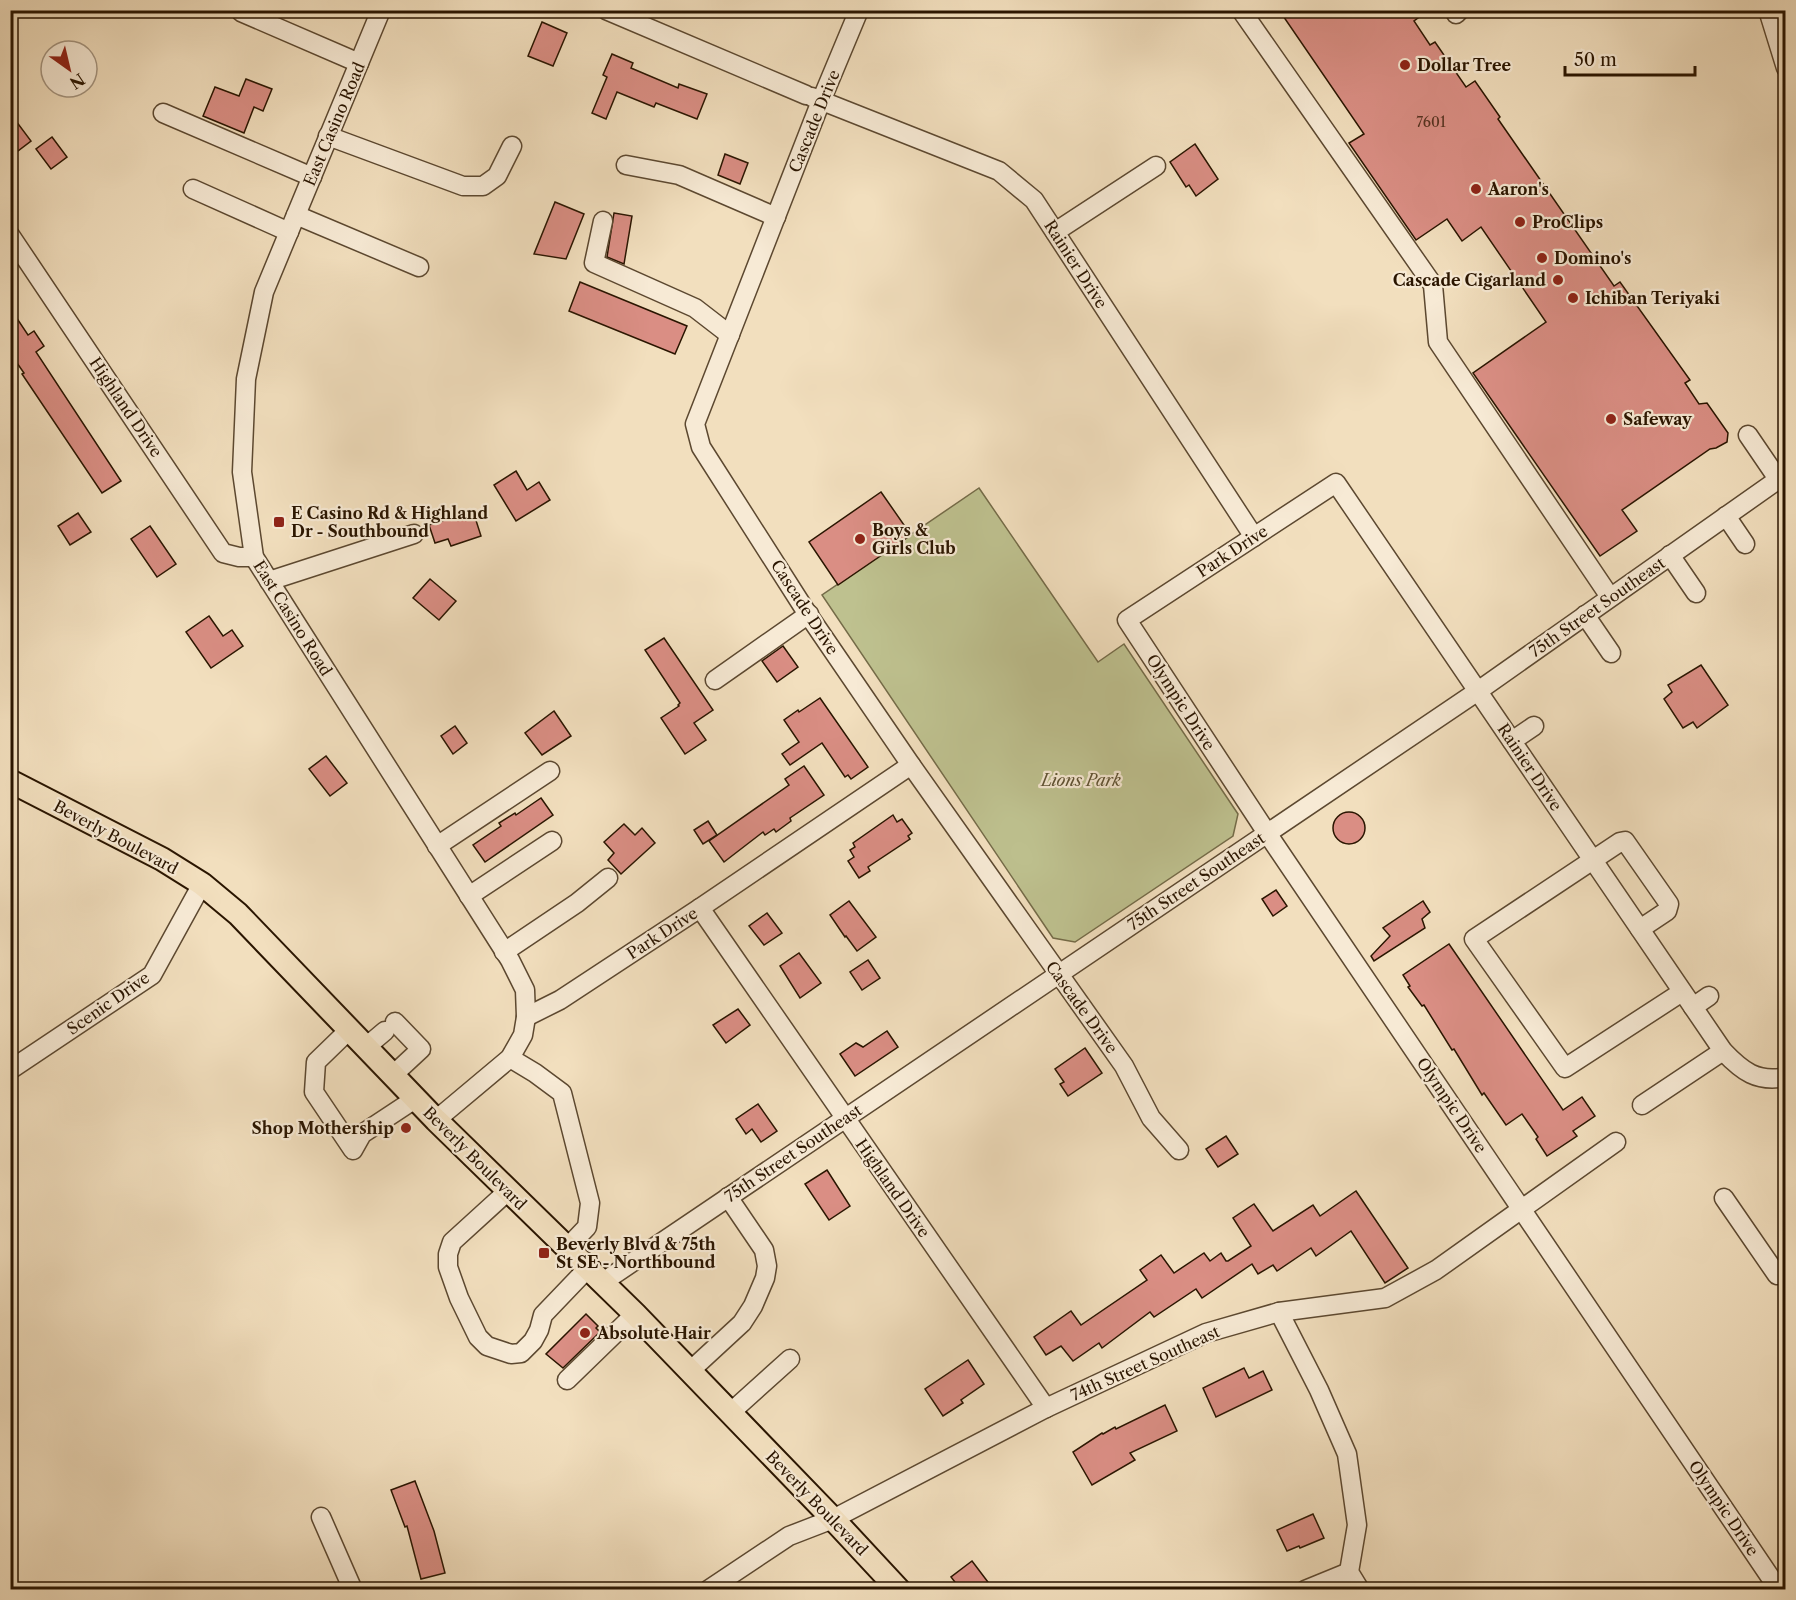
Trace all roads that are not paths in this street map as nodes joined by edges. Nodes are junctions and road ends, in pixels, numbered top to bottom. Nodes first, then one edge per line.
1 (381, 10) edge
2 (606, 10) edge
3 (859, 10) edge
4 (1241, 10) edge
5 (1768, 10) edge
6 (241, 12) edge
7 (1781, 40) edge
8 (359, 63) junction
9 (1785, 68) edge
10 (812, 97) junction
11 (163, 113) dead end
12 (328, 136) junction
13 (512, 146) dead end
14 (626, 165) dead end
15 (1156, 166) dead end
16 (312, 177) junction
17 (193, 189) dead end
18 (776, 217) junction
19 (603, 221) dead end
20 (293, 223) junction
21 (1055, 232) junction
22 (10, 235) edge
23 (419, 267) dead end
24 (730, 335) junction
25 (1748, 435) dead end
26 (1782, 477) edge
27 (1336, 483) joint
28 (1726, 516) junction
29 (414, 534) dead end
30 (1254, 537) junction
31 (1745, 544) dead end
32 (1670, 555) junction
33 (254, 557) junction
34 (269, 581) junction
35 (1696, 593) dead end
36 (1610, 597) junction
37 (809, 615) junction
38 (1585, 615) junction
39 (1127, 620) joint
40 (1611, 652) dead end
41 (715, 680) dead end
42 (1478, 691) junction
43 (1534, 726) dead end
44 (1512, 741) junction
45 (911, 765) junction
46 (550, 771) dead end
47 (10, 781) edge
48 (1267, 833) junction
49 (552, 841) dead end
50 (437, 846) junction
51 (1592, 859) junction
52 (608, 878) dead end
53 (202, 884) junction
54 (469, 896) junction
55 (700, 908) junction
56 (1640, 929) junction
57 (504, 952) junction
58 (1058, 973) junction
59 (1682, 992) junction
60 (1709, 996) dead end
61 (1693, 1007) junction
62 (526, 1017) junction
63 (349, 1030) junction
64 (366, 1047) junction
65 (1723, 1051) junction
66 (510, 1058) junction
67 (10, 1070) edge
68 (393, 1075) junction
69 (1785, 1077) edge
70 (415, 1099) junction
71 (1642, 1105) dead end
72 (844, 1118) junction
73 (436, 1120) junction
74 (1616, 1142) dead end
75 (1179, 1150) dead end
76 (508, 1191) junction
77 (728, 1197) junction
78 (1724, 1198) dead end
79 (1522, 1208) junction
80 (567, 1248) junction
81 (596, 1275) junction
82 (1783, 1278) edge
83 (1279, 1312) junction
84 (635, 1314) junction
85 (790, 1359) dead end
86 (690, 1371) junction
87 (567, 1380) dead end
88 (1046, 1408) junction
89 (730, 1413) junction
90 (321, 1518) dead end
91 (833, 1519) junction
92 (1349, 1572) junction
93 (353, 1590) edge
94 (708, 1590) edge
95 (899, 1590) edge
96 (1305, 1590) edge
97 (1360, 1590) edge
98 (1779, 1590) edge

1 - 8 street, East Casino Road
2 - 10 street, Rainier Drive
3 - 10 street, Cascade Drive
4 - 36 street
5 - 7 street
6 - 8 street
7 - 9 street
8 - 12 street, East Casino Road
10 - 18 street, Cascade Drive
10 - 21 street, Rainier Drive
11 - 16 street
12 - 13 street
12 - 16 street, East Casino Road
14 - 18 street
15 - 21 street
16 - 20 street, East Casino Road
17 - 20 street
18 - 24 street, Cascade Drive
19 - 24 street
20 - 23 street
20 - 33 street, East Casino Road
21 - 30 street, Rainier Drive
22 - 33 street, Highland Drive
24 - 37 street, Cascade Drive
25 - 26 street
26 - 28 street, 75th Street Southeast
27 - 30 street, Park Drive
27 - 42 street, Rainier Drive
28 - 31 street
28 - 32 street, 75th Street Southeast
29 - 34 street
30 - 39 street, Park Drive
32 - 35 street
32 - 36 street, 75th Street Southeast
33 - 34 street, East Casino Road
34 - 50 street, East Casino Road
36 - 38 street, 75th Street Southeast
37 - 41 street
37 - 45 street, Cascade Drive
38 - 40 street
38 - 42 street, 75th Street Southeast
39 - 48 street, Olympic Drive
42 - 44 street, Rainier Drive
42 - 48 street, 75th Street Southeast
43 - 44 street
44 - 51 street, Rainier Drive
45 - 55 street, Park Drive
45 - 58 street, Cascade Drive
46 - 50 street
47 - 53 main road, Beverly Boulevard
48 - 58 street, 75th Street Southeast
48 - 79 street, Olympic Drive
49 - 54 street
50 - 54 street, East Casino Road
51 - 56 street, Rainier Drive
51 - 56 street
51 - 59 street
52 - 57 street
53 - 63 main road, Beverly Boulevard
53 - 67 street, Scenic Drive
54 - 57 street, East Casino Road
55 - 62 street, Park Drive
55 - 72 street, Highland Drive
56 - 59 street, Rainier Drive
57 - 62 street, East Casino Road
58 - 72 street, 75th Street Southeast
58 - 75 street, Cascade Drive
59 - 61 street, Rainier Drive
60 - 61 street
61 - 65 street, Rainier Drive
62 - 66 street
63 - 64 main road, Beverly Boulevard
63 - 70 street
64 - 68 main road, Beverly Boulevard
64 - 68 street
65 - 69 street, Rainier Drive
65 - 71 street
66 - 73 street
66 - 80 street
68 - 70 main road, Beverly Boulevard
70 - 73 main road, Beverly Boulevard
72 - 77 street, 75th Street Southeast
72 - 88 street, Highland Drive
73 - 76 main road, Beverly Boulevard
74 - 79 street, 74th Street Southeast
76 - 80 main road, Beverly Boulevard
76 - 81 street, 75th Street Southeast
77 - 81 street, 75th Street Southeast
77 - 86 street
78 - 82 street
79 - 83 street, 74th Street Southeast
79 - 98 street, Olympic Drive
80 - 81 main road, Beverly Boulevard
81 - 84 main road, Beverly Boulevard
83 - 88 street, 74th Street Southeast
83 - 92 street
84 - 86 main road, Beverly Boulevard
84 - 87 street
85 - 89 street
86 - 89 main road, Beverly Boulevard
88 - 91 street, 74th Street Southeast
89 - 91 main road, Beverly Boulevard
90 - 93 street
91 - 94 street, 74th Street Southeast
91 - 95 main road, Beverly Boulevard
92 - 96 street
92 - 97 street

